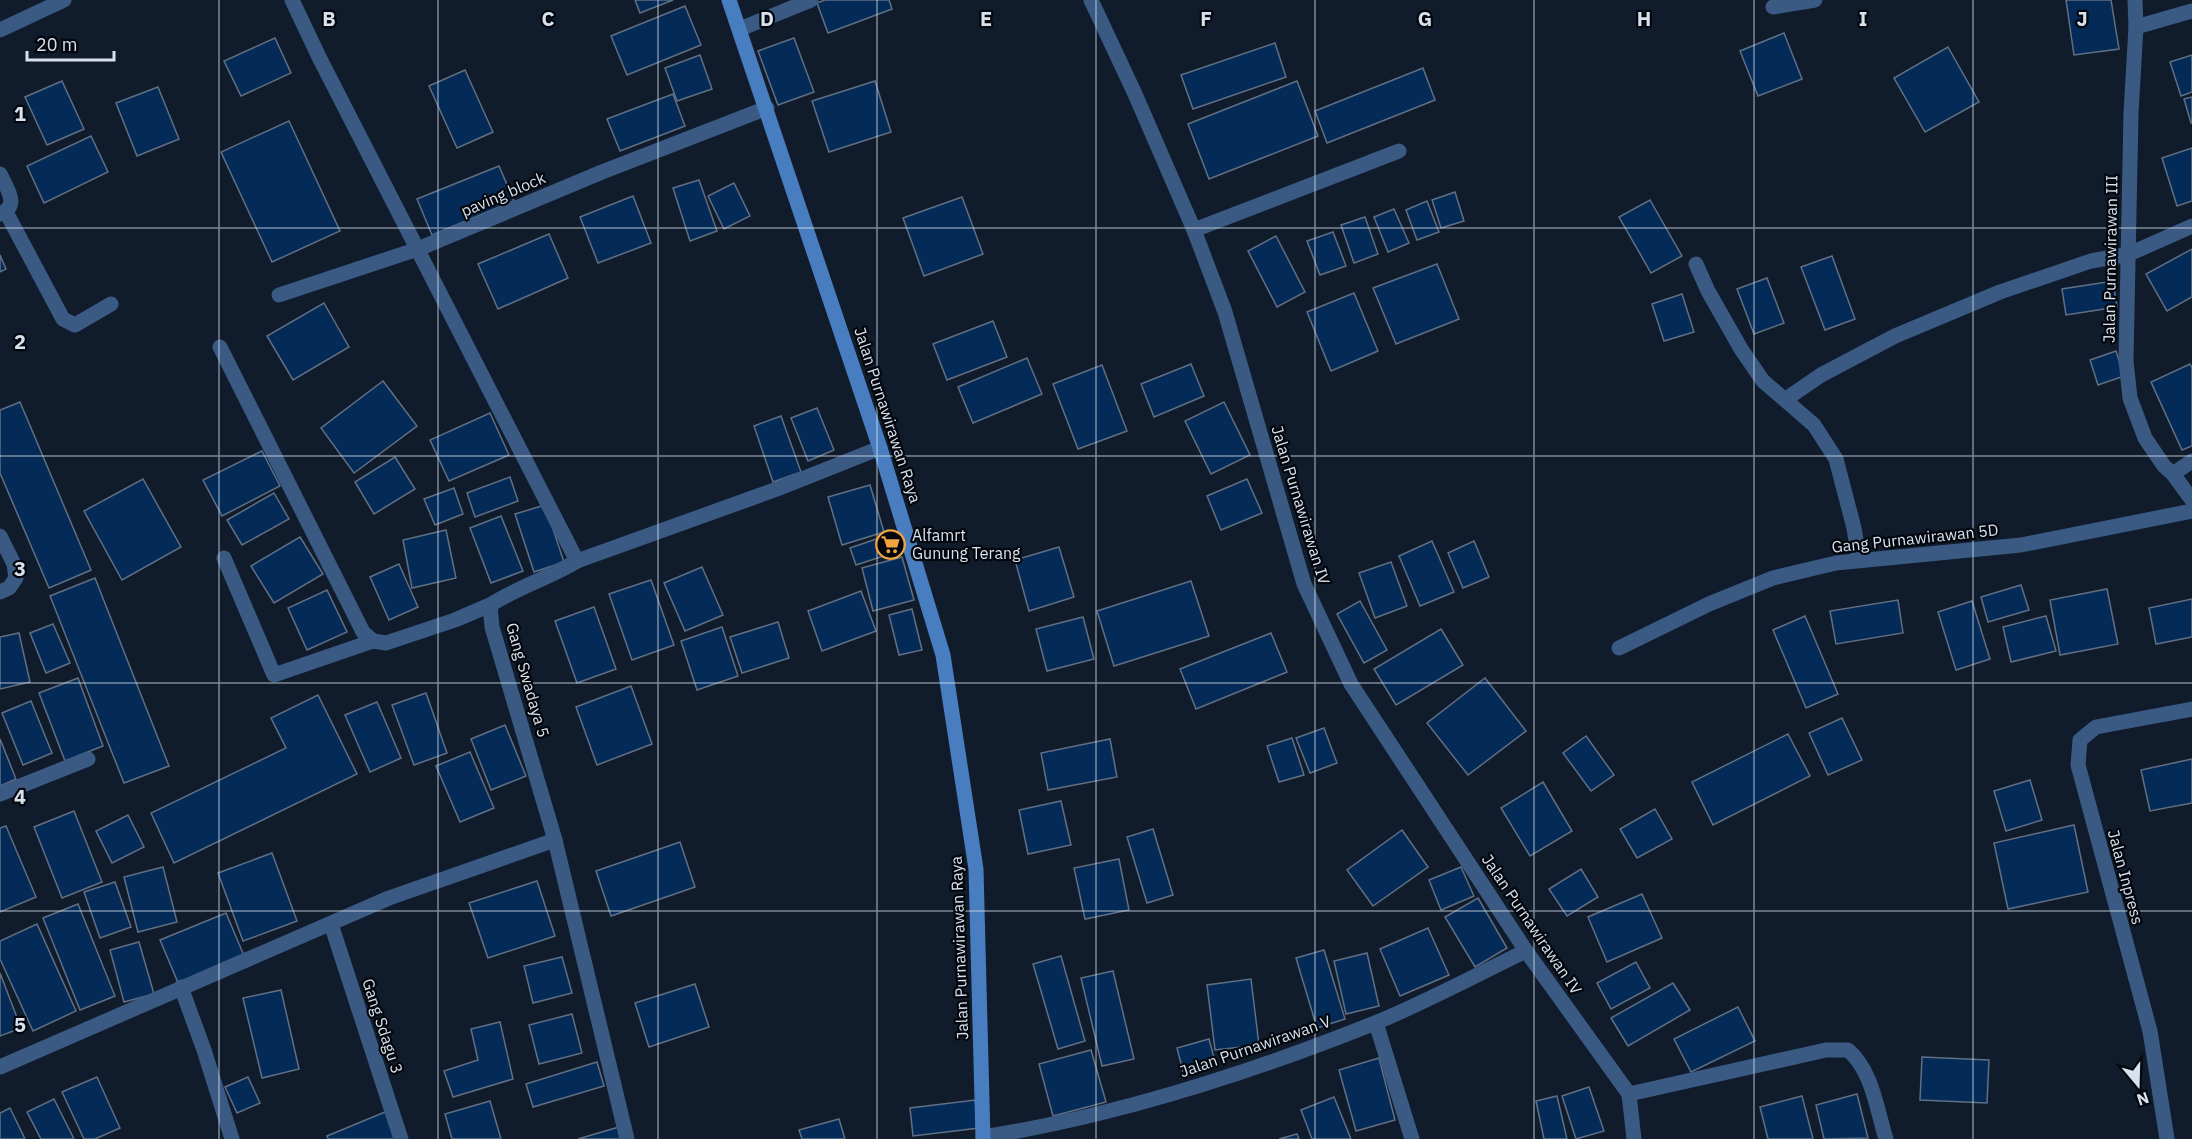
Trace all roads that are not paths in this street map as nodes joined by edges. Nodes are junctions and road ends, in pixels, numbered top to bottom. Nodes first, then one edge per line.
1 (64, 0) edge
2 (292, 0) edge
3 (729, 0) edge
4 (811, 0) edge
5 (1091, 0) edge
6 (1815, 0) edge
7 (2135, 0) edge
8 (1773, 7) dead end
9 (2192, 11) edge
10 (2136, 27) junction
11 (740, 28) junction
12 (0, 30) edge
13 (767, 108) junction
14 (1399, 151) dead end
15 (0, 174) edge
16 (3, 213) edge
17 (2192, 226) edge
18 (1194, 230) junction
19 (418, 249) junction
20 (2129, 254) junction
21 (1696, 264) dead end
22 (279, 295) dead end
23 (111, 304) dead end
24 (220, 347) dead end
25 (1786, 399) junction
26 (880, 448) junction
27 (2192, 461) edge
28 (2173, 474) junction
29 (2192, 500) edge
30 (2192, 511) edge
31 (0, 536) edge
32 (224, 558) dead end
33 (1858, 559) junction
34 (577, 561) junction
35 (0, 592) edge
36 (490, 605) junction
37 (373, 641) junction
38 (1619, 648) dead end
39 (2192, 709) edge
40 (88, 759) dead end
41 (0, 794) edge
42 (555, 840) junction
43 (331, 924) junction
44 (1526, 951) junction
45 (181, 987) junction
46 (1376, 1023) junction
47 (0, 1067) edge
48 (1629, 1094) junction
49 (983, 1138) edge
50 (232, 1139) edge
51 (401, 1139) edge
52 (627, 1139) edge
53 (1412, 1139) edge
54 (1634, 1139) edge
55 (1886, 1139) edge
56 (2167, 1139) edge

1 - 12 street
2 - 19 street
3 - 11 street, Jalan Purnawirawan Raya
4 - 11 street
5 - 18 street, Jalan Purnawirawan IV
6 - 8 street
7 - 10 street, Jalan Purnawirawan III
9 - 10 street
10 - 20 street, Jalan Purnawirawan III
11 - 13 street, Jalan Purnawirawan Raya
13 - 19 street, paving block
13 - 26 street, Jalan Purnawirawan Raya
14 - 18 street
15 - 16 street
16 - 23 street
17 - 20 street
18 - 44 street, Jalan Purnawirawan IV
19 - 22 street, paving block
19 - 34 street
20 - 25 street
20 - 28 street, Jalan Purnawirawan III
21 - 25 street
24 - 37 street
25 - 33 street
26 - 34 street, Gang Swadaya 5
26 - 49 street, Jalan Purnawirawan Raya
27 - 28 street
28 - 29 street, Jalan Purnawirawan III
30 - 33 street, Gang Purnawirawan 5D
31 - 35 street
32 - 37 street
33 - 38 street, Gang Purnawirawan 5D
34 - 36 street, Gang Swadaya 5
36 - 37 street
36 - 42 street, Gang Swadaya 5
39 - 56 street, Jalan Inpress
40 - 41 street
42 - 43 street
42 - 52 street, Gang Swadaya 5
43 - 45 street
43 - 51 street, Gang Sdagu 3
44 - 46 street, Jalan Purnawirawan V
44 - 48 street, Jalan Purnawirawan IV
45 - 47 street
45 - 50 street
46 - 49 street, Jalan Purnawirawan V
46 - 53 street
48 - 54 street, Jalan Purnawirawan IV
48 - 55 street

